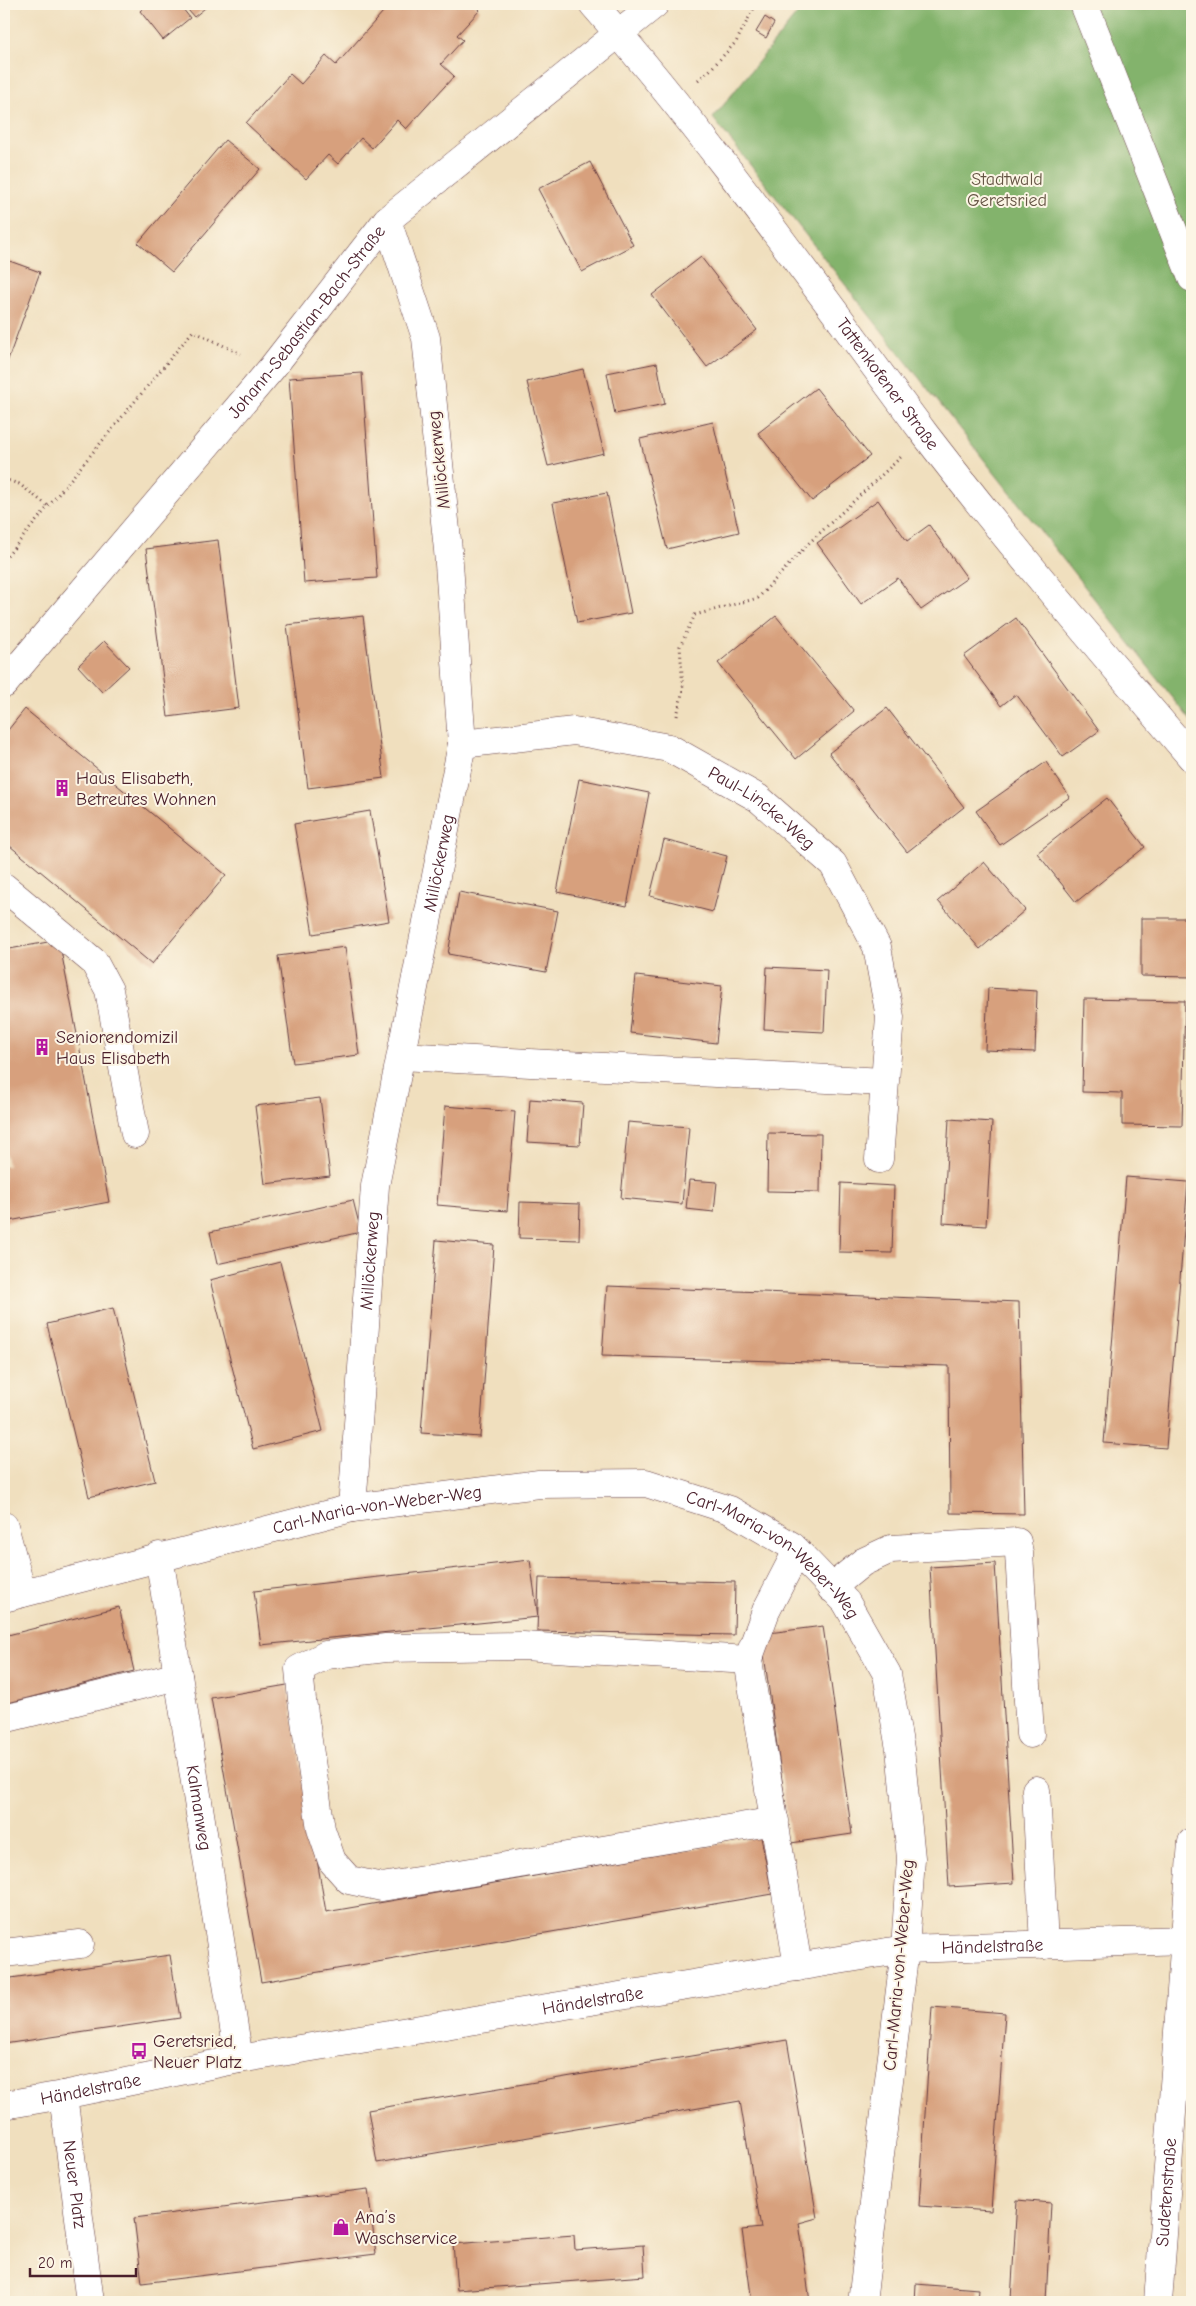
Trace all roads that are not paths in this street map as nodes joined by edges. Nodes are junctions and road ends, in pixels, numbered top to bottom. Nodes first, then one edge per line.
1 (593, 4) edge
2 (654, 4) edge
3 (1084, 4) edge
4 (618, 33) junction
5 (387, 220) junction
6 (1192, 278) edge
7 (4, 684) edge
8 (462, 744) junction
9 (1192, 758) edge
10 (4, 887) edge
11 (401, 1056) junction
12 (884, 1082) junction
13 (135, 1134) dead end
14 (879, 1158) dead end
15 (352, 1508) junction
16 (4, 1526) edge
17 (797, 1551) junction
18 (159, 1556) junction
19 (831, 1588) junction
20 (13, 1596) edge
21 (748, 1660) junction
22 (178, 1676) junction
23 (4, 1719) edge
24 (1030, 1734) dead end
25 (1036, 1790) dead end
26 (775, 1821) junction
27 (1192, 1842) edge
28 (1185, 1940) junction
29 (80, 1944) dead end
30 (1044, 1945) junction
31 (905, 1949) junction
32 (4, 1953) edge
33 (798, 1967) junction
34 (239, 2059) junction
35 (63, 2095) junction
36 (4, 2104) edge
37 (90, 2302) edge
38 (862, 2302) edge
39 (1158, 2302) edge

1 - 4 street, Tattenkofener Straße
2 - 4 street, Johann-Sebastian-Bach-Straße
3 - 6 street
4 - 5 street, Johann-Sebastian-Bach-Straße
4 - 9 street, Tattenkofener Straße
5 - 7 street, Johann-Sebastian-Bach-Straße
5 - 8 street, Millöckerweg
8 - 11 street, Millöckerweg
8 - 12 street, Paul-Lincke-Weg
10 - 13 street
11 - 12 street
11 - 15 street, Millöckerweg
12 - 14 street, Paul-Lincke-Weg
15 - 17 street, Carl-Maria-von-Weber-Weg
15 - 18 street, Carl-Maria-von-Weber-Weg
16 - 20 street
17 - 19 street, Carl-Maria-von-Weber-Weg
17 - 21 street
18 - 20 street, Carl-Maria-von-Weber-Weg
18 - 22 street, Kalmanweg
19 - 24 street
19 - 31 street, Carl-Maria-von-Weber-Weg
21 - 26 street
21 - 26 street
22 - 23 street
22 - 34 street, Kalmanweg
25 - 30 street
26 - 33 street
27 - 28 street, Sudetenstraße
28 - 30 street, Händelstraße
28 - 39 street, Sudetenstraße
29 - 32 street
30 - 31 street, Händelstraße
31 - 33 street, Händelstraße
31 - 38 street, Carl-Maria-von-Weber-Weg
33 - 34 street, Händelstraße
34 - 35 street, Händelstraße
35 - 36 street, Händelstraße
35 - 37 street, Neuer Platz

